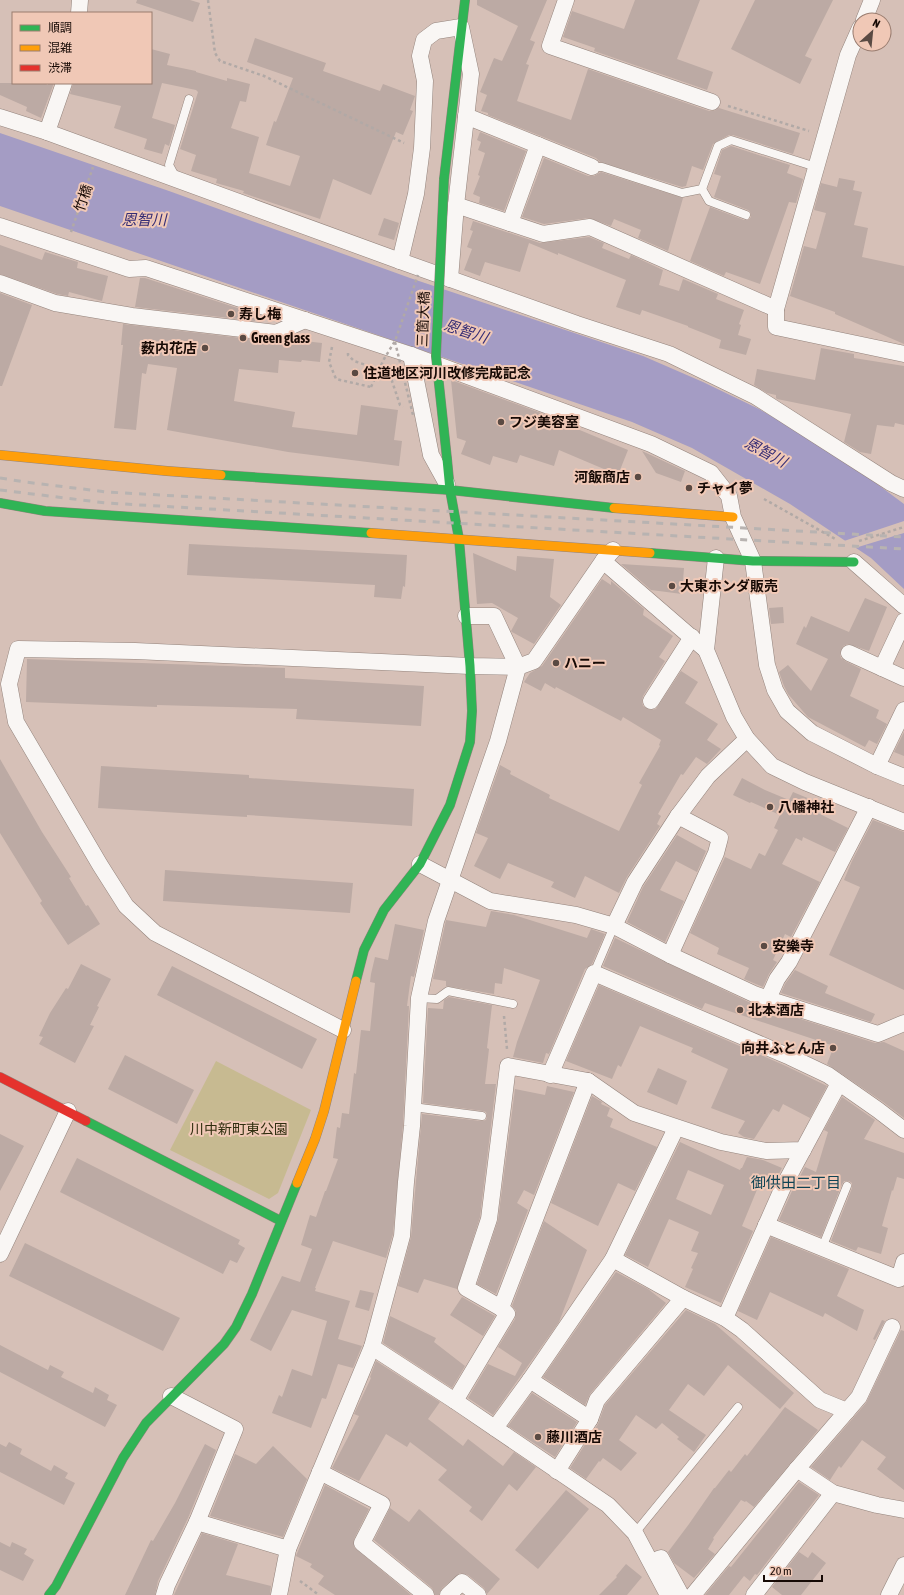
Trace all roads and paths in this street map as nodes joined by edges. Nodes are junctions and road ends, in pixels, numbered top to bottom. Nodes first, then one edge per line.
1 (80, 0) edge
2 (208, 0) edge
3 (465, 0) edge
4 (566, 0) edge
5 (872, 0) edge
6 (80, 12) edge
7 (867, 12) edge
8 (462, 27) junction
9 (852, 46) edge
10 (64, 84) edge
11 (189, 99) dead end
12 (712, 102) joint
13 (0, 116) edge
14 (466, 116) junction
15 (48, 132) junction
16 (825, 136) junction
17 (538, 145) junction
18 (422, 148) junction
19 (94, 166) dead end
20 (592, 167) joint
21 (816, 167) junction
22 (178, 180) junction
23 (702, 189) junction
24 (456, 206) junction
25 (746, 215) dead end
26 (510, 223) junction
27 (0, 226) edge
28 (70, 237) dead end
29 (400, 262) junction
30 (418, 274) dead end
31 (450, 279) junction
32 (0, 283) edge
33 (776, 309) junction
34 (305, 320) junction
35 (334, 330) junction
36 (351, 335) junction
37 (395, 341) junction
38 (904, 354) edge
39 (410, 355) junction
40 (404, 408) dead end
41 (408, 412) dead end
42 (0, 455) edge
43 (904, 489) edge
44 (450, 490) junction
45 (764, 498) dead end
46 (0, 503) edge
47 (733, 517) junction
48 (904, 527) edge
49 (459, 539) junction
50 (839, 542) dead end
51 (856, 542) dead end
52 (608, 555) junction
53 (716, 558) junction
54 (753, 561) junction
55 (854, 562) joint
56 (904, 606) edge
57 (466, 616) junction
58 (904, 621) edge
59 (692, 637) junction
60 (706, 650) junction
61 (849, 653) dead end
62 (470, 666) junction
63 (518, 667) junction
64 (882, 668) junction
65 (904, 678) edge
66 (651, 701) dead end
67 (904, 710) edge
68 (747, 739) junction
69 (877, 766) junction
70 (904, 777) edge
71 (869, 807) junction
72 (678, 816) junction
73 (904, 822) edge
74 (420, 864) junction
75 (451, 882) junction
76 (614, 926) junction
77 (670, 955) junction
78 (594, 972) junction
79 (419, 998) junction
80 (768, 999) junction
81 (503, 1003) junction
82 (513, 1004) dead end
83 (904, 1023) edge
84 (343, 1030) junction
85 (508, 1066) junction
86 (550, 1075) junction
87 (0, 1077) edge
88 (588, 1081) junction
89 (839, 1083) junction
90 (413, 1107) junction
91 (68, 1111) junction
92 (482, 1116) dead end
93 (676, 1128) junction
94 (904, 1130) edge
95 (803, 1150) junction
96 (847, 1186) dead end
97 (281, 1221) junction
98 (766, 1225) junction
99 (822, 1248) junction
100 (0, 1254) edge
101 (613, 1259) junction
102 (904, 1262) edge
103 (683, 1298) junction
104 (501, 1308) junction
105 (725, 1318) junction
106 (892, 1327) dead end
107 (372, 1347) junction
108 (530, 1380) junction
109 (171, 1396) junction
110 (455, 1401) junction
111 (738, 1407) dead end
112 (847, 1411) junction
113 (590, 1419) junction
114 (494, 1428) junction
115 (797, 1469) junction
116 (557, 1470) junction
117 (320, 1472) junction
118 (833, 1493) junction
119 (904, 1510) edge
120 (197, 1522) junction
121 (634, 1533) junction
122 (288, 1549) junction
123 (650, 1562) junction
124 (904, 1565) edge
125 (49, 1595) edge
126 (164, 1595) edge
127 (279, 1595) edge
128 (426, 1595) edge
129 (448, 1595) edge
130 (478, 1595) edge
131 (668, 1595) edge
132 (681, 1595) edge
133 (693, 1595) edge
134 (754, 1595) edge
135 (889, 1595) edge

1 - 6 street
2 - 18 path
3 - 8 street, 三箇大橋
4 - 12 street
5 - 7 street
8 - 14 street
8 - 18 street
8 - 44 street, 三箇大橋, bridge
9 - 16 street
10 - 15 street
11 - 22 lane
12 - 16 path
13 - 15 street
14 - 17 street
14 - 24 street
15 - 22 street
16 - 21 street
17 - 20 street
17 - 26 street
18 - 29 street
19 - 28 path, 竹橋
20 - 23 lane
21 - 23 lane
21 - 33 street
22 - 29 street
23 - 25 lane
24 - 26 street
24 - 31 street
26 - 33 street
27 - 34 street
29 - 31 street
30 - 37 path, bridge
31 - 43 street
32 - 34 street
33 - 38 street
34 - 35 street
35 - 36 street
35 - 37 path, bridge
36 - 39 street
36 - 40 path
37 - 41 path, bridge
39 - 44 street
39 - 47 street
42 - 44 street
44 - 47 street
44 - 49 street, 三箇大橋
45 - 50 path
46 - 49 street
47 - 54 street
48 - 51 path
49 - 52 street
49 - 57 street, 三箇大橋
52 - 53 street
52 - 59 street
52 - 63 street
53 - 54 street
53 - 60 street
54 - 55 street
54 - 69 street
55 - 56 street
57 - 62 street, 三箇大橋
57 - 63 street
58 - 64 street
59 - 60 street
59 - 66 street
60 - 68 street
61 - 64 street
62 - 63 street
62 - 74 street, 三箇大橋
62 - 84 street
63 - 75 street
64 - 65 street
67 - 69 street
68 - 71 street
68 - 72 street
69 - 70 street
71 - 73 street
71 - 80 street
72 - 76 street
72 - 77 street
74 - 75 street
74 - 84 street, 三箇大橋
75 - 76 street
75 - 79 street
76 - 77 street
76 - 78 lane
77 - 80 street
78 - 86 street
78 - 89 street
79 - 81 lane
79 - 90 street
80 - 83 street
81 - 82 lane
81 - 85 path
84 - 97 street, 三箇大橋
85 - 86 street
85 - 104 street
86 - 88 street
87 - 91 street
88 - 93 street
88 - 104 street
89 - 94 street
89 - 95 street
90 - 92 lane
90 - 107 street
91 - 97 street
91 - 100 street
93 - 95 street
93 - 101 street
95 - 98 street
96 - 99 lane
97 - 109 street, 三箇大橋
98 - 99 street
98 - 105 street
99 - 102 street
101 - 103 street
101 - 108 street
103 - 105 street
103 - 113 street
104 - 110 street
105 - 112 street
106 - 112 street
107 - 110 street
107 - 117 street
108 - 113 street
108 - 114 street
109 - 120 street
109 - 125 street, 三箇大橋
110 - 114 street
111 - 121 lane
112 - 115 street
113 - 116 street
114 - 116 street
115 - 118 street
115 - 133 street
116 - 121 street
117 - 122 street
117 - 128 street
118 - 119 street
118 - 134 street
120 - 122 street
120 - 126 street
121 - 123 street
122 - 127 street
123 - 131 street
123 - 132 street
124 - 135 street
129 - 130 street

